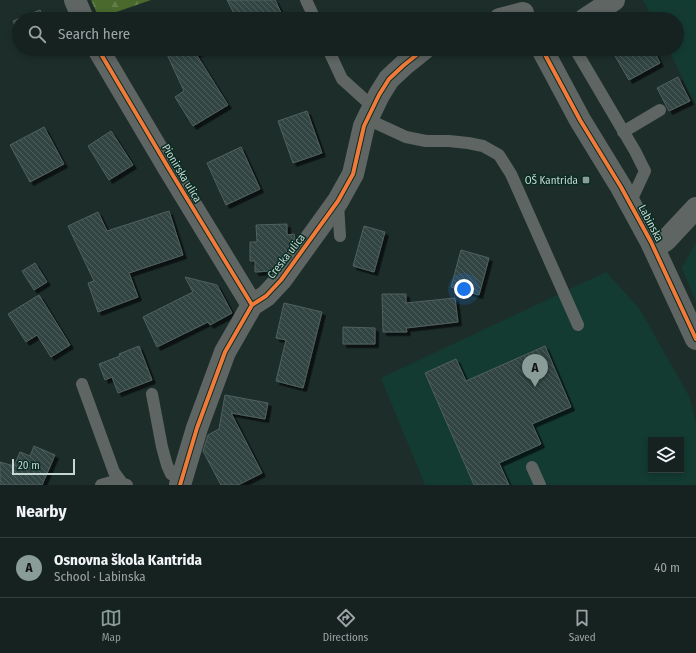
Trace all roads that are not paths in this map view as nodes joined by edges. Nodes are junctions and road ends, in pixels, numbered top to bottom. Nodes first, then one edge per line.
1 (75, 0) edge
2 (306, 0) edge
3 (614, 0) edge
4 (80, 12) edge
5 (312, 12) edge
6 (596, 12) edge
7 (102, 56) edge
8 (331, 56) edge
9 (415, 56) edge
10 (546, 56) edge
11 (579, 56) edge
12 (660, 110) dead end
13 (370, 113) junction
14 (623, 132) junction
15 (338, 201) junction
16 (630, 203) junction
17 (696, 208) edge
18 (340, 236) dead end
19 (654, 248) junction
20 (252, 305) junction
21 (578, 325) dead end
22 (696, 339) edge
23 (82, 384) dead end
24 (152, 394) dead end
25 (532, 467) dead end
26 (180, 483) edge
27 (125, 484) edge
28 (101, 485) edge
29 (540, 485) edge

1 - 4 street
2 - 5 lane
3 - 6 street
7 - 20 street, Pionirska ulica
8 - 13 lane
9 - 13 street, Creska ulica
10 - 16 street, Labinska
11 - 14 lane
12 - 14 lane
13 - 15 street, Creska ulica
13 - 21 lane
14 - 16 lane
15 - 18 lane
15 - 20 street, Creska ulica
16 - 19 street, Labinska
17 - 19 street
19 - 22 street, Labinska
20 - 26 street, Creska ulica
23 - 27 lane
24 - 26 lane
25 - 29 lane
27 - 28 lane

